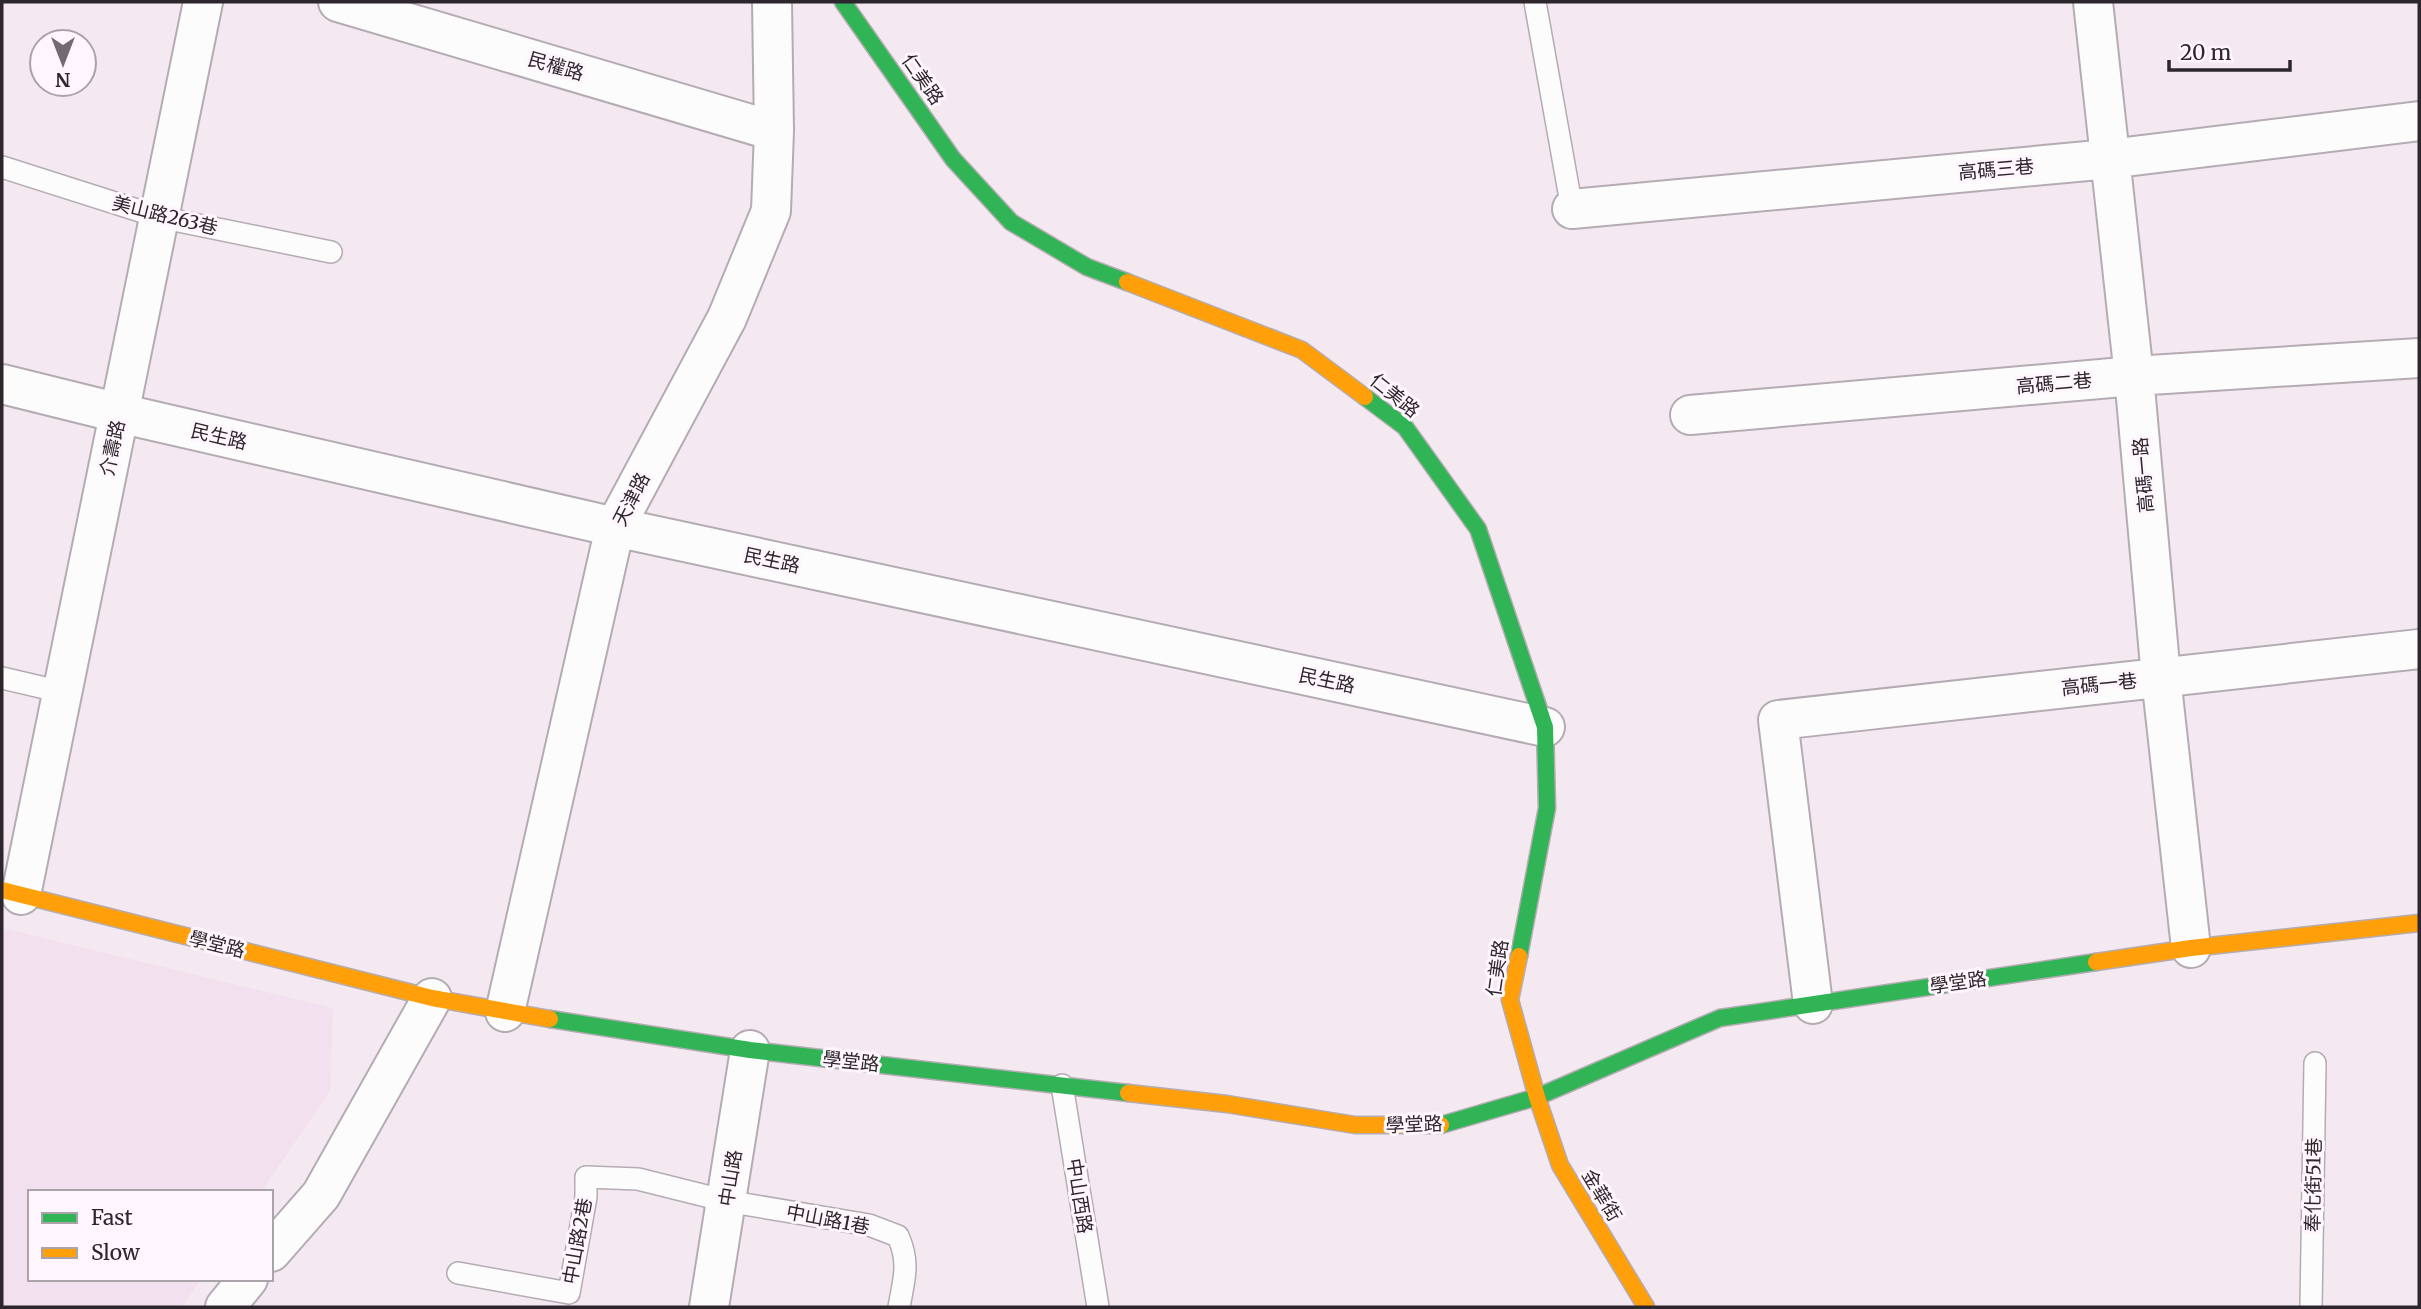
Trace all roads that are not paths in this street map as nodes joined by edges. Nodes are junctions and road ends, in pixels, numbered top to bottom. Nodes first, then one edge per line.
1 (203, 2) edge
2 (338, 2) edge
3 (772, 2) edge
4 (843, 2) edge
5 (1535, 2) edge
6 (2093, 2) edge
7 (2419, 121) edge
8 (774, 131) junction
9 (2109, 159) junction
10 (2, 167) edge
11 (1572, 209) joint
12 (159, 216) junction
13 (331, 252) dead end
14 (2419, 358) edge
15 (2134, 376) junction
16 (2, 384) edge
17 (119, 414) junction
18 (1690, 415) dead end
19 (615, 527) junction
20 (2419, 649) edge
21 (2161, 677) junction
22 (2, 678) edge
23 (62, 692) junction
24 (1545, 727) junction
25 (11, 893) edge
26 (2419, 923) edge
27 (2191, 948) junction
28 (432, 998) junction
29 (1813, 1004) junction
30 (505, 1012) junction
31 (750, 1049) junction
32 (2315, 1063) dead end
33 (1062, 1085) junction
34 (1537, 1097) junction
35 (726, 1200) junction
36 (273, 1250) edge
37 (458, 1273) dead end
38 (246, 1281) edge
39 (225, 1307) edge
40 (709, 1307) edge
41 (899, 1307) edge
42 (1098, 1307) edge
43 (1646, 1307) edge
44 (2311, 1307) edge

1 - 12 street, 介壽路
2 - 8 street, 民權路
3 - 8 street, 天津路
4 - 24 street, 仁美路
5 - 11 lane
6 - 9 street, 高碼一路
7 - 9 street, 高碼三巷
8 - 19 street, 天津路
9 - 11 street, 高碼三巷
9 - 15 street, 高碼一路
10 - 12 lane, 美山路263巷
12 - 13 lane, 美山路263巷
12 - 17 street, 介壽路
14 - 15 street, 高碼二巷
15 - 18 street, 高碼二巷
15 - 21 street, 高碼一路
16 - 17 street, 民生路
17 - 19 street, 民生路
17 - 23 street, 介壽路
19 - 24 street, 民生路
19 - 30 street, 天津路
20 - 21 street, 高碼一巷
21 - 27 street, 高碼一路
21 - 29 street, 高碼一巷
22 - 23 lane
23 - 25 street, 介壽路
24 - 34 street, 仁美路
25 - 28 street, 學堂路
26 - 27 street, 學堂路
27 - 29 street, 學堂路
28 - 30 street, 學堂路
28 - 36 street
29 - 34 street, 學堂路
30 - 31 street, 學堂路
31 - 33 street, 學堂路
31 - 35 street, 中山路
32 - 44 lane, 奉化街51巷
33 - 34 street, 學堂路
33 - 42 lane, 中山西路
34 - 43 street, 金華街
35 - 37 lane, 中山路2巷
35 - 40 street, 中山路
35 - 41 lane, 中山路1巷
38 - 39 street

